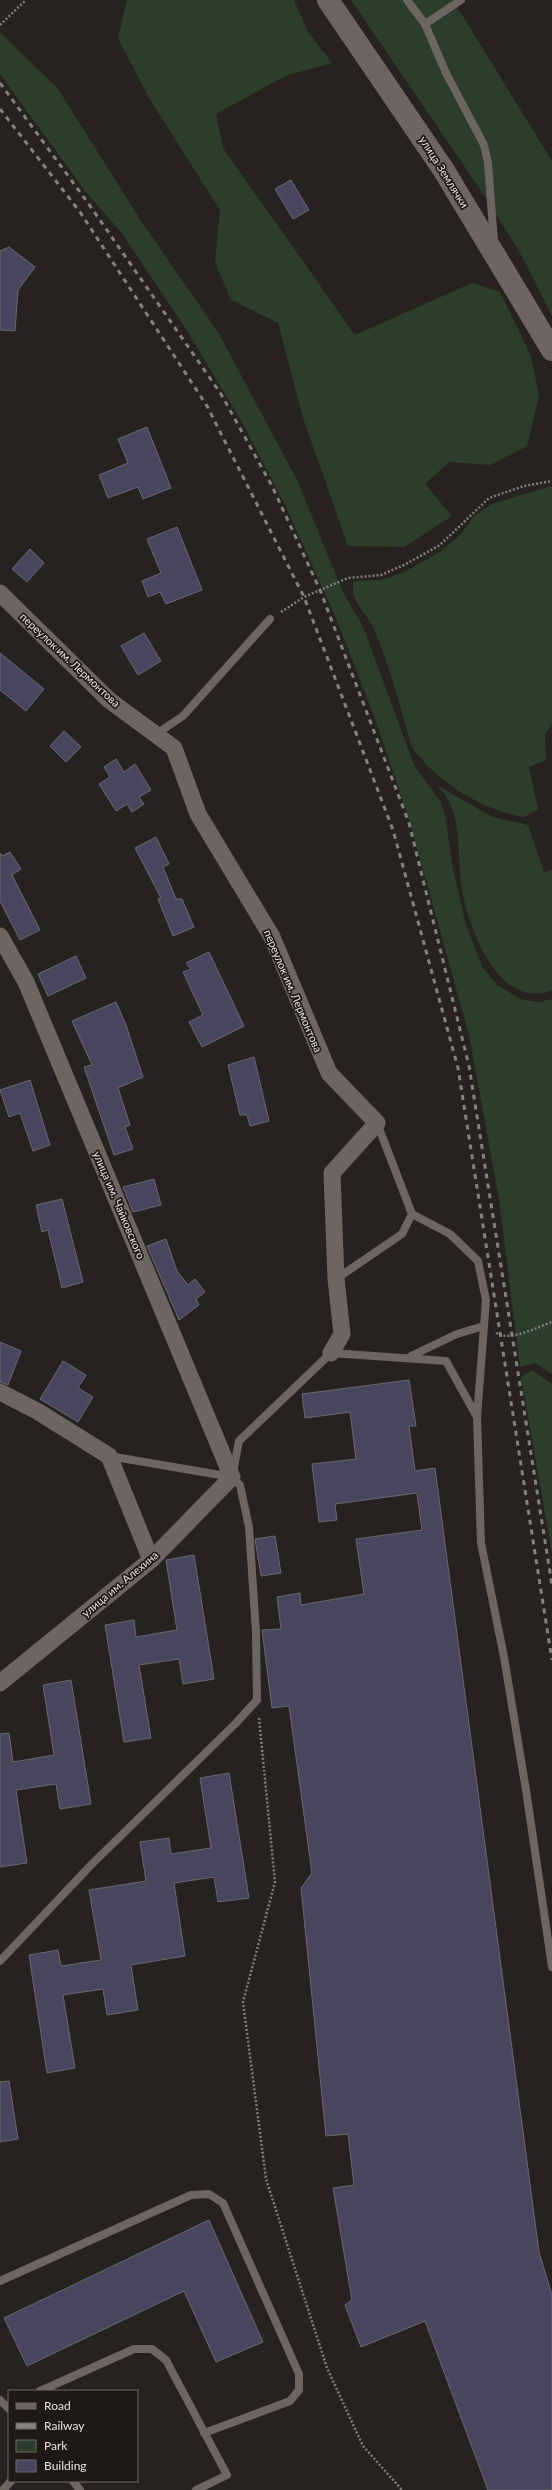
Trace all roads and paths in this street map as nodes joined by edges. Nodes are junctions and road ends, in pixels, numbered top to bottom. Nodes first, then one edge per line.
1 (26, 0) edge
2 (328, 0) edge
3 (407, 0) edge
4 (461, 0) edge
5 (425, 24) junction
6 (0, 25) edge
7 (495, 254) junction
8 (552, 350) edge
9 (552, 481) edge
10 (0, 593) edge
11 (270, 618) joint
12 (156, 734) junction
13 (0, 936) edge
14 (377, 1123) junction
15 (412, 1214) junction
16 (336, 1279) junction
17 (552, 1322) edge
18 (484, 1326) junction
19 (331, 1353) junction
20 (410, 1356) junction
21 (0, 1392) edge
22 (477, 1417) junction
23 (109, 1456) junction
24 (232, 1477) junction
25 (151, 1560) junction
26 (0, 1683) edge
27 (257, 1700) junction
28 (0, 1960) edge
29 (552, 1967) edge
30 (0, 2281) edge
31 (42, 2390) edge
32 (0, 2400) edge
33 (8, 2407) edge
34 (204, 2433) junction
35 (10, 2482) edge
36 (74, 2482) edge
37 (3, 2490) edge
38 (80, 2490) edge
39 (196, 2490) edge
40 (402, 2490) edge

1 - 6 path
2 - 7 main road, улица Землячки
3 - 5 lane
4 - 5 lane
5 - 7 lane
7 - 8 main road, улица Землячки
9 - 11 path
10 - 12 street, переулок им. Лермонтова
11 - 12 lane
12 - 14 street, переулок им. Лермонтова
13 - 24 street, улица им. Чайковского
14 - 15 lane
14 - 16 street
15 - 16 lane
15 - 18 lane
16 - 19 street
17 - 18 path
18 - 20 lane
18 - 22 lane
19 - 20 lane
19 - 24 lane
20 - 22 lane
21 - 23 street
22 - 29 lane
23 - 24 lane
23 - 25 street
24 - 25 street, улица им. Алехина
24 - 27 lane
25 - 26 street, улица им. Алехина
27 - 28 lane
27 - 40 path
30 - 34 lane
31 - 34 lane
32 - 33 lane
34 - 39 lane
35 - 37 lane
36 - 38 lane

